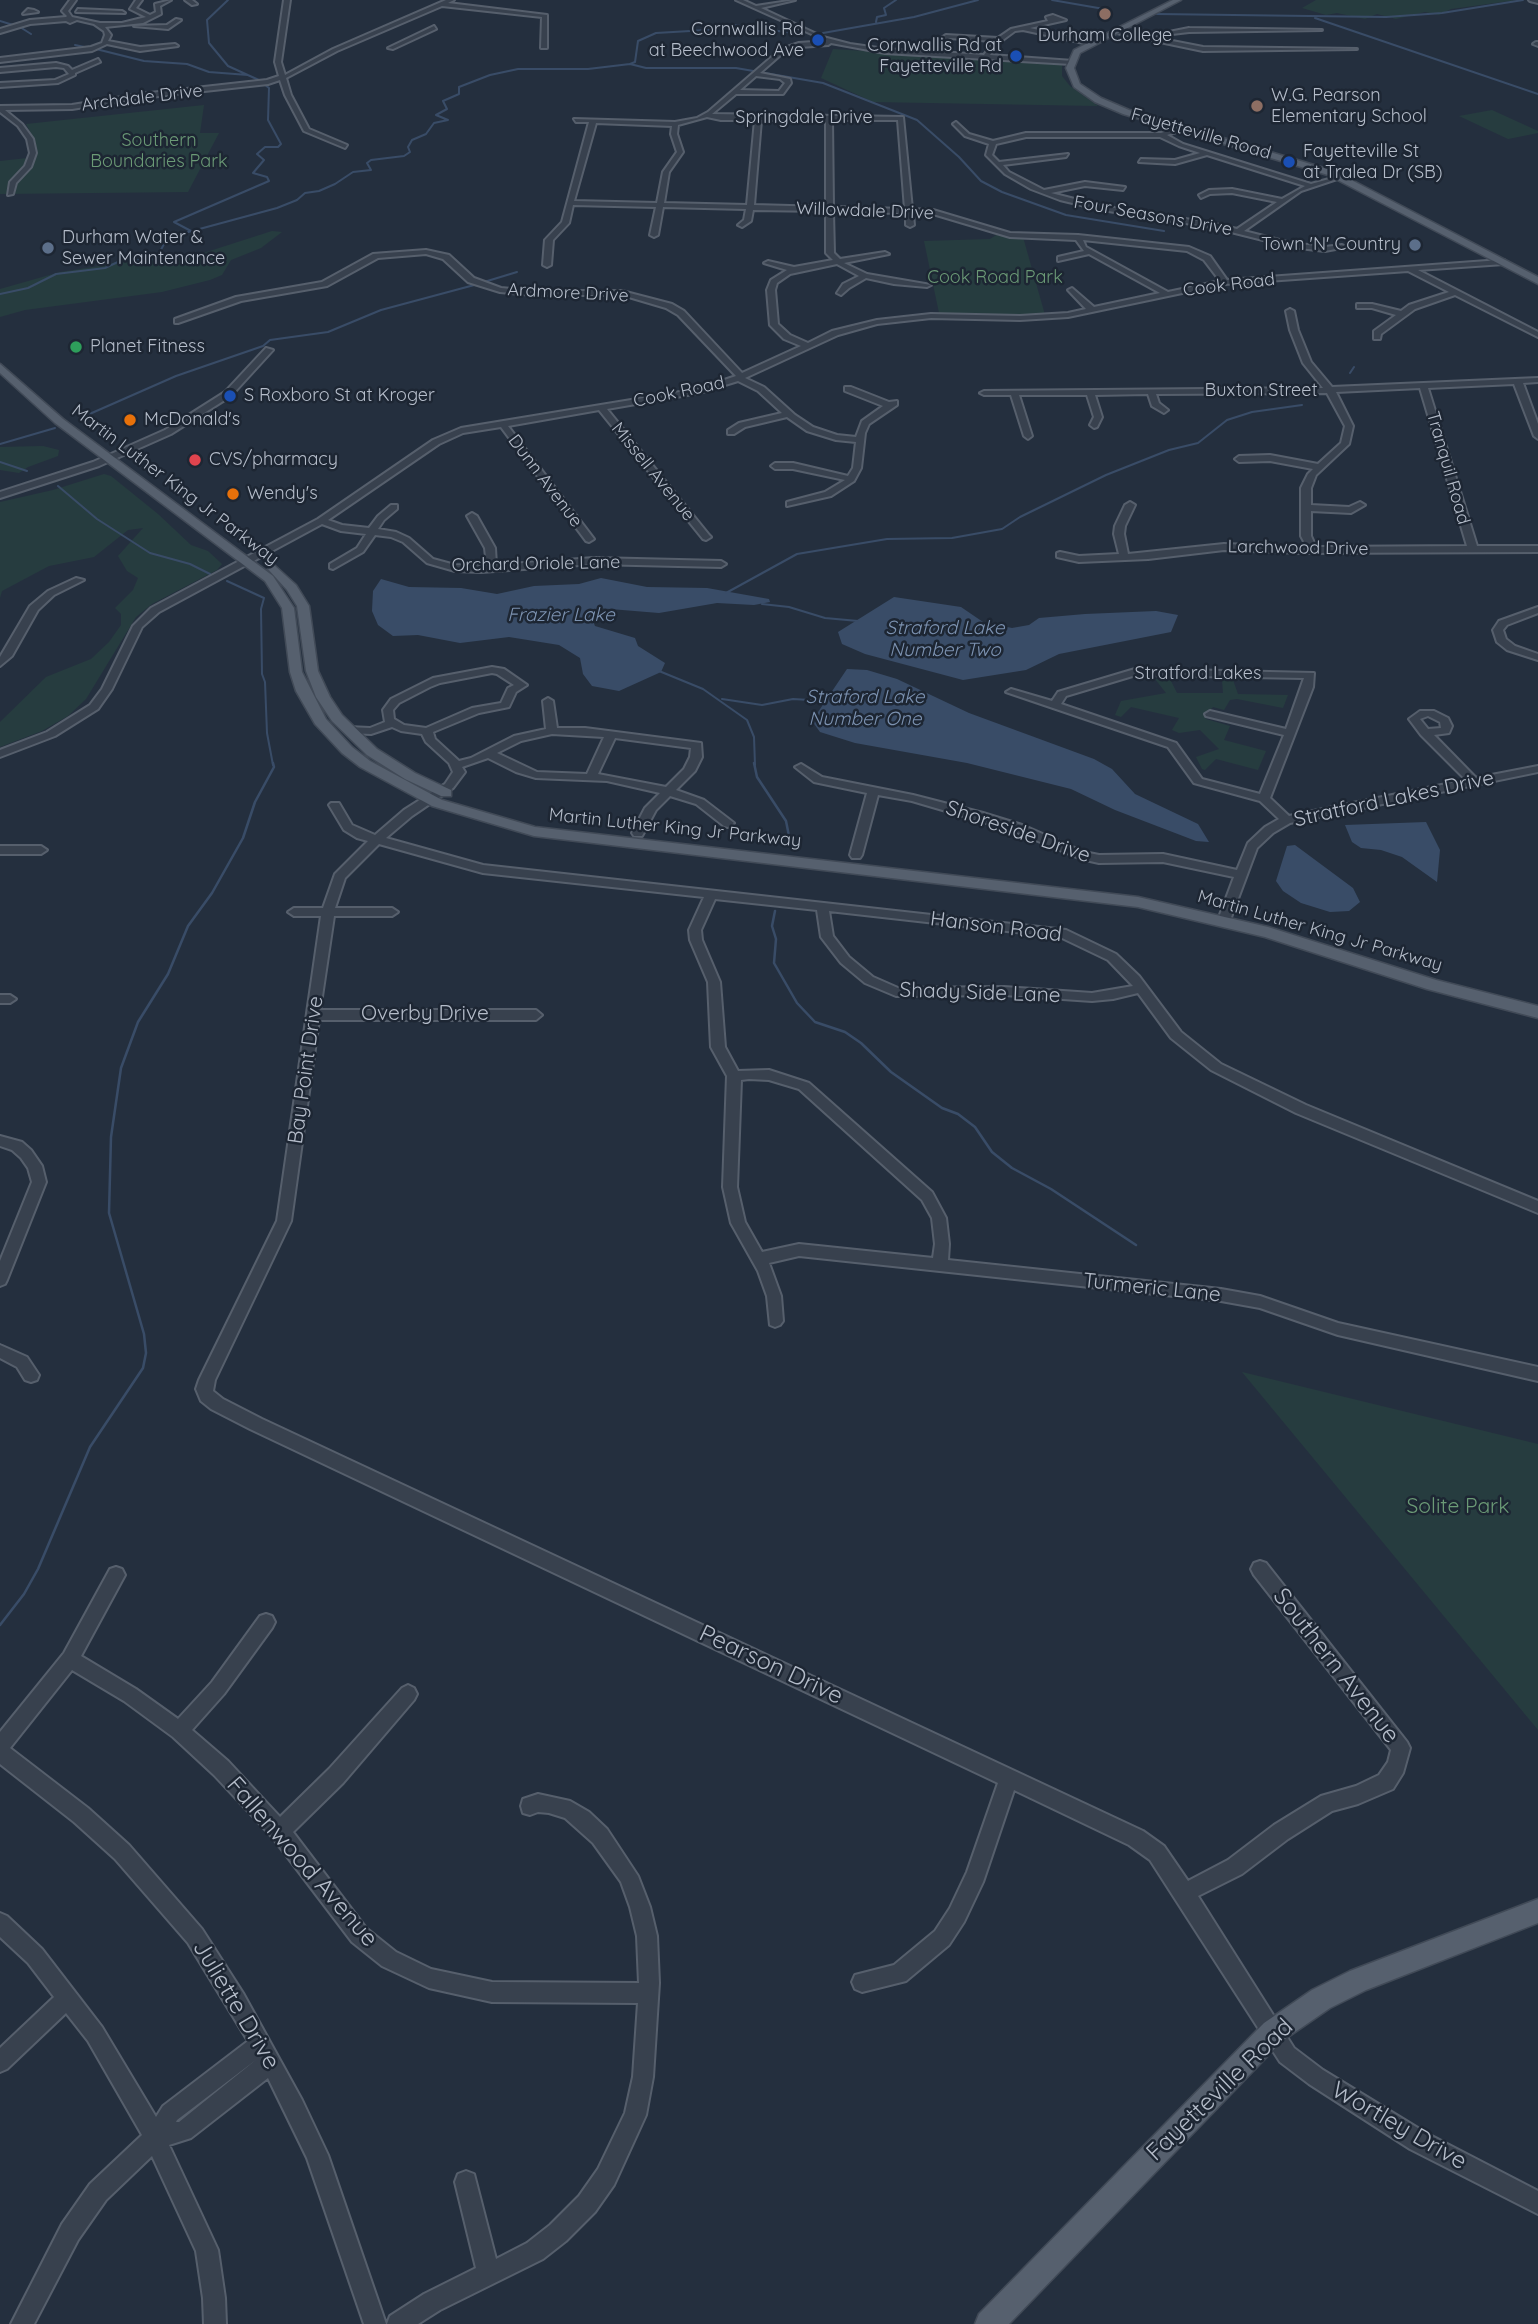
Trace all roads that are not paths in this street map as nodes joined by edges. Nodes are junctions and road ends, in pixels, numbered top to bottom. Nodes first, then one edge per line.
1 (73, 0) edge
2 (139, 0) edge
3 (168, 0) edge
4 (188, 0) edge
5 (288, 0) edge
6 (451, 0) edge
7 (739, 0) edge
8 (792, 0) edge
9 (1178, 0) edge
10 (1532, 0) edge
11 (1538, 1) edge
12 (438, 2) edge
13 (194, 4) dead end
14 (755, 8) junction
15 (58, 12) dead end
16 (122, 13) dead end
17 (67, 15) junction
18 (150, 17) junction
19 (178, 20) dead end
20 (1050, 21) dead end
21 (133, 24) junction
22 (100, 25) junction
23 (389, 26) junction
24 (434, 28) dead end
25 (1020, 28) junction
26 (403, 29) dead end
27 (1319, 30) dead end
28 (0, 31) edge
29 (413, 31) dead end
30 (1115, 32) junction
31 (424, 33) junction
32 (998, 40) junction
33 (1156, 40) junction
34 (834, 42) junction
35 (106, 43) junction
36 (1093, 43) junction
37 (156, 48) dead end
38 (391, 48) dead end
39 (544, 48) dead end
40 (1354, 50) dead end
41 (936, 54) junction
42 (986, 57) junction
43 (0, 60) edge
44 (98, 61) dead end
45 (1070, 62) junction
46 (0, 70) edge
47 (71, 72) junction
48 (754, 74) junction
49 (282, 78) junction
50 (0, 85) edge
51 (733, 92) junction
52 (0, 109) edge
53 (706, 115) junction
54 (758, 118) junction
55 (830, 118) junction
56 (576, 120) dead end
57 (593, 121) junction
58 (676, 124) junction
59 (956, 124) dead end
60 (1183, 128) junction
61 (1161, 135) junction
62 (993, 144) junction
63 (345, 146) dead end
64 (1208, 153) junction
65 (1066, 155) dead end
66 (1141, 161) dead end
67 (997, 164) junction
68 (1338, 177) junction
69 (1309, 186) junction
70 (1122, 188) dead end
71 (1043, 192) junction
72 (10, 194) dead end
73 (1201, 196) dead end
74 (1283, 201) junction
75 (570, 203) junction
76 (660, 205) junction
77 (750, 207) junction
78 (829, 209) junction
79 (909, 212) junction
80 (742, 225) dead end
81 (910, 225) dead end
82 (1240, 231) junction
83 (654, 235) dead end
84 (1077, 237) junction
85 (1342, 247) dead end
86 (1090, 252) junction
87 (886, 254) dead end
88 (1061, 259) dead end
89 (836, 261) junction
90 (1500, 262) junction
91 (768, 263) dead end
92 (547, 265) dead end
93 (793, 269) junction
94 (1409, 269) junction
95 (865, 276) junction
96 (1538, 281) edge
97 (1225, 282) junction
98 (927, 285) dead end
99 (1072, 289) dead end
100 (841, 293) dead end
101 (1455, 293) junction
102 (1166, 294) junction
103 (1360, 306) dead end
104 (1093, 311) junction
105 (1290, 311) dead end
106 (1402, 314) junction
107 (178, 321) dead end
108 (1538, 335) edge
109 (1377, 337) dead end
110 (806, 345) junction
111 (258, 350) dead end
112 (269, 350) dead end
113 (1, 361) edge
114 (740, 377) junction
115 (1538, 380) edge
116 (1518, 382) junction
117 (1423, 386) junction
118 (848, 389) dead end
119 (1329, 390) junction
120 (1151, 391) junction
121 (1090, 392) junction
122 (984, 393) dead end
123 (1014, 393) junction
124 (601, 407) junction
125 (1164, 410) dead end
126 (788, 414) junction
127 (502, 423) junction
128 (1094, 425) dead end
129 (731, 432) dead end
130 (1028, 436) dead end
131 (1538, 436) edge
132 (860, 440) junction
133 (111, 454) junction
134 (1239, 459) dead end
135 (775, 466) dead end
136 (1318, 467) junction
137 (851, 479) junction
138 (0, 489) edge
139 (0, 495) edge
140 (790, 504) dead end
141 (1130, 505) dead end
142 (1360, 505) dead end
143 (394, 507) dead end
144 (1306, 508) junction
145 (472, 516) dead end
146 (321, 521) junction
147 (372, 531) junction
148 (706, 537) dead end
149 (589, 539) dead end
150 (1473, 549) junction
151 (1313, 550) junction
152 (1538, 550) edge
153 (1060, 555) dead end
154 (1124, 557) junction
155 (252, 558) junction
156 (721, 565) dead end
157 (333, 566) dead end
158 (492, 568) junction
159 (79, 580) dead end
160 (1537, 612) edge
161 (1538, 657) edge
162 (1316, 660) dead end
163 (0, 663) edge
164 (1310, 675) junction
165 (1011, 692) dead end
166 (548, 701) dead end
167 (1055, 705) junction
168 (1210, 714) dead end
169 (392, 723) junction
170 (348, 730) junction
171 (371, 731) junction
172 (427, 731) junction
173 (552, 731) junction
174 (1290, 733) junction
175 (1426, 733) dead end
176 (611, 734) junction
177 (363, 745) junction
178 (488, 753) junction
179 (0, 754) edge
180 (457, 765) junction
181 (801, 767) dead end
182 (1538, 769) edge
183 (590, 777) junction
184 (1474, 782) junction
185 (667, 791) junction
186 (873, 791) junction
187 (433, 795) junction
188 (1264, 799) junction
189 (335, 805) dead end
190 (1287, 820) junction
191 (728, 823) dead end
192 (638, 833) junction
193 (377, 841) junction
194 (0, 850) edge
195 (41, 850) dead end
196 (856, 855) junction
197 (1240, 874) junction
198 (711, 894) junction
199 (822, 906) junction
200 (294, 912) dead end
201 (328, 912) junction
202 (392, 912) dead end
203 (1226, 915) junction
204 (1141, 988) junction
205 (1538, 1000) edge
206 (1538, 1012) edge
207 (313, 1015) junction
208 (536, 1015) dead end
209 (734, 1076) junction
210 (0, 1141) edge
211 (1538, 1208) edge
212 (7, 1250) edge
213 (760, 1259) junction
214 (940, 1265) junction
215 (0, 1280) edge
216 (775, 1321) dead end
217 (0, 1351) edge
218 (1538, 1374) edge
219 (31, 1375) dead end
220 (207, 1380) joint
221 (1260, 1569) dead end
222 (116, 1575) dead end
223 (266, 1622) dead end
224 (70, 1659) junction
225 (408, 1694) dead end
226 (179, 1731) junction
227 (0, 1746) edge
228 (0, 1752) edge
229 (1009, 1777) junction
230 (530, 1806) dead end
231 (280, 1831) junction
232 (1184, 1893) junction
233 (1538, 1911) edge
234 (0, 1923) edge
235 (862, 1982) dead end
236 (649, 1993) junction
237 (67, 1998) junction
238 (1273, 2032) junction
239 (266, 2053) junction
240 (0, 2062) edge
241 (155, 2138) junction
242 (466, 2182) dead end
243 (1538, 2203) edge
244 (489, 2274) junction
245 (22, 2324) edge
246 (215, 2324) edge
247 (375, 2324) edge
248 (398, 2324) edge
249 (989, 2324) edge

1 - 17 street
2 - 18 street
3 - 18 street
4 - 13 street
5 - 49 street
6 - 12 street, Archdale Drive
7 - 14 street
8 - 14 street
9 - 30 main road
10 - 11 street
12 - 23 street, Archdale Drive
12 - 39 street
14 - 34 street
15 - 17 street
16 - 17 street
17 - 22 street
17 - 28 street
18 - 21 street
19 - 21 street
20 - 25 street
21 - 22 street
22 - 35 street
23 - 26 street
23 - 49 street, Archdale Drive
24 - 31 street
25 - 32 street
25 - 36 street
27 - 33 street
29 - 31 street
30 - 33 street
30 - 36 main road
31 - 38 street
32 - 41 street
32 - 42 street
33 - 40 street
34 - 41 street
34 - 48 street
35 - 37 street
35 - 43 street
36 - 45 main road
41 - 42 street
42 - 45 street
44 - 47 street
45 - 60 main road, Fayetteville Road
46 - 47 street
47 - 50 street
48 - 51 street
48 - 51 street
49 - 52 street, Archdale Drive
49 - 63 street
51 - 53 street
52 - 72 street
53 - 54 street, Springdale Drive
53 - 58 street
54 - 55 street, Springdale Drive
54 - 77 street
55 - 78 street
55 - 79 street, Springdale Drive
56 - 57 street
57 - 58 street
57 - 75 street
58 - 76 street
59 - 62 street
60 - 61 street
60 - 68 main road, Fayetteville Road
61 - 62 street
61 - 64 street
62 - 67 street
64 - 66 street
64 - 69 street
65 - 67 street
67 - 71 street, Four Seasons Drive
68 - 69 street
68 - 90 main road, Fayetteville Road
69 - 74 street
70 - 71 street
71 - 82 street, Four Seasons Drive
73 - 74 street
74 - 82 street
75 - 76 street, Willowdale Drive
75 - 92 street
76 - 77 street, Willowdale Drive
76 - 83 street
77 - 78 street, Willowdale Drive
77 - 80 street
78 - 79 street, Willowdale Drive
78 - 89 street
79 - 81 street
79 - 84 street, Willowdale Drive
82 - 85 street, Four Seasons Drive
84 - 86 street
84 - 97 street, Willowdale Drive
86 - 88 street
86 - 102 street
87 - 89 street
89 - 93 street
89 - 95 street
90 - 94 street, Cook Road
90 - 96 main road, Fayetteville Road
91 - 93 street
93 - 110 street
94 - 97 street, Cook Road
94 - 101 street
95 - 98 street
95 - 100 street
97 - 102 street, Cook Road
99 - 104 street
101 - 106 street
101 - 108 street
102 - 104 street, Cook Road
103 - 106 street
104 - 110 street, Cook Road
105 - 119 street
106 - 109 street
107 - 114 street, Ardmore Drive
110 - 114 street, Cook Road
111 - 133 street
112 - 133 street
113 - 133 main road, Martin Luther King Jr Parkway
114 - 124 street, Cook Road
114 - 126 street, Ardmore Drive
115 - 116 street, Buxton Street
116 - 117 street, Buxton Street
116 - 131 street
117 - 119 street, Buxton Street
117 - 150 street, Tranquil Road
118 - 132 street
119 - 120 street, Buxton Street
119 - 136 street
120 - 121 street, Buxton Street
120 - 125 street
121 - 123 street, Buxton Street
121 - 128 street
122 - 123 street, Buxton Street
123 - 130 street
124 - 127 street, Cook Road
124 - 148 street, Missell Avenue
126 - 129 street
126 - 132 street, Ardmore Drive
127 - 146 street, Cook Road
127 - 149 street, Dunn Avenue
132 - 137 street
133 - 138 street
133 - 139 street
133 - 155 main road, Martin Luther King Jr Parkway
134 - 136 street
135 - 137 street
136 - 144 street
137 - 140 street
141 - 154 street
142 - 144 street
143 - 147 street
144 - 151 street
145 - 158 street
146 - 147 street, Orchard Oriole Lane
146 - 155 street, Cook Road
147 - 157 street
147 - 158 street, Orchard Oriole Lane
150 - 151 street, Larchwood Drive
150 - 152 street, Larchwood Drive
151 - 154 street, Larchwood Drive
153 - 154 street, Larchwood Drive
155 - 170 main road, Martin Luther King Jr Parkway
155 - 179 street, Cook Road
155 - 187 main road, Martin Luther King Jr Parkway
156 - 158 street, Orchard Oriole Lane
159 - 163 street
160 - 161 street
162 - 164 street
164 - 167 street, Stratford Lakes
164 - 174 street
165 - 167 street
166 - 173 street
167 - 188 street
168 - 174 street, Stratford Lakes
169 - 171 street
169 - 172 street
169 - 172 street
170 - 171 street
170 - 177 main road, Martin Luther King Jr Parkway
171 - 177 street
172 - 180 street
173 - 176 street
173 - 178 street
174 - 188 street
175 - 184 street
176 - 183 street
176 - 185 street
177 - 187 main road, Martin Luther King Jr Parkway
178 - 180 street
178 - 183 street
180 - 187 street, Bay Point Drive
181 - 186 street, Shoreside Drive
182 - 184 street, Stratford Lakes Drive
183 - 185 street
184 - 190 street, Stratford Lakes Drive
185 - 191 street
185 - 192 street
186 - 196 street
186 - 197 street, Shoreside Drive
187 - 192 main road, Martin Luther King Jr Parkway
187 - 193 street, Bay Point Drive
187 - 203 main road, Martin Luther King Jr Parkway
188 - 190 street
189 - 193 street, Hanson Road
190 - 197 street, Stratford Lakes Drive
192 - 196 main road, Martin Luther King Jr Parkway
193 - 198 street, Hanson Road
193 - 201 street, Bay Point Drive
194 - 195 street
196 - 203 main road, Martin Luther King Jr Parkway
197 - 203 street, Stratford Lakes Drive
198 - 199 street, Hanson Road
198 - 209 street
199 - 204 street, Hanson Road
199 - 204 street, Shady Side Lane
200 - 201 street
201 - 202 street
201 - 207 street, Bay Point Drive
203 - 205 main road, Martin Luther King Jr Parkway
203 - 206 main road, Martin Luther King Jr Parkway
204 - 211 street, Hanson Road
207 - 208 street, Overby Drive
207 - 220 street, Bay Point Drive
209 - 213 street
209 - 214 street
210 - 212 street
212 - 215 street
213 - 214 street, Turmeric Lane
213 - 216 street
214 - 218 street, Turmeric Lane
217 - 219 street
220 - 229 street, Pearson Drive
221 - 232 street, Southern Avenue
222 - 224 street
223 - 226 street
224 - 226 street, Fallenwood Avenue
224 - 227 street
225 - 231 street
226 - 231 street, Fallenwood Avenue
228 - 239 street, Juliette Drive
229 - 232 street, Pearson Drive
229 - 235 street
230 - 236 street
231 - 236 street, Fallenwood Avenue
232 - 238 street, Pearson Drive
233 - 238 main road, Fayetteville Road
234 - 237 street
236 - 244 street
237 - 240 street
237 - 241 street
238 - 243 street, Wortley Drive
238 - 249 main road, Fayetteville Road
239 - 241 street
239 - 247 street, Juliette Drive
241 - 245 street
241 - 246 street
242 - 244 street
244 - 248 street

